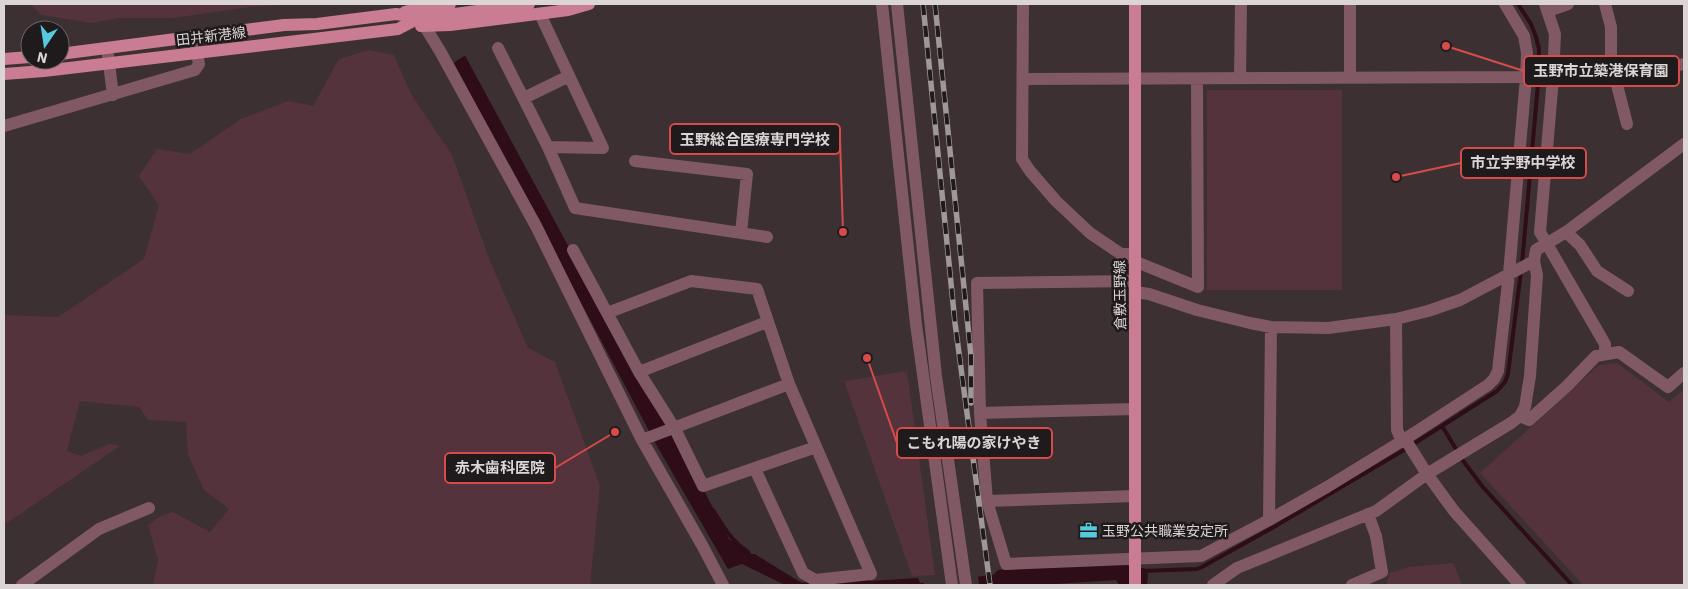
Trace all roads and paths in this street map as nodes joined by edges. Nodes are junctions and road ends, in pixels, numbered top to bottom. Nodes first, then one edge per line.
1 (529, 4) edge
2 (589, 4) edge
3 (882, 4) edge
4 (896, 4) edge
5 (1023, 4) edge
6 (1135, 4) edge
7 (1241, 4) edge
8 (1350, 4) edge
9 (1505, 4) edge
10 (1568, 4) edge
11 (1604, 4) edge
12 (1547, 7) edge
13 (446, 12) edge
14 (540, 14) junction
15 (420, 16) edge
16 (194, 37) junction
17 (107, 48) junction
18 (498, 48) dead end
19 (70, 53) edge
20 (197, 53) junction
21 (20, 58) edge
22 (4, 59) edge
23 (109, 64) junction
24 (1554, 64) junction
25 (1684, 64) edge
26 (1612, 70) junction
27 (4, 74) edge
28 (569, 76) junction
29 (1534, 77) junction
30 (1240, 78) junction
31 (1350, 78) junction
32 (1553, 78) junction
33 (1024, 79) junction
34 (1135, 79) junction
35 (1197, 79) junction
36 (113, 94) junction
37 (524, 98) junction
38 (1627, 124) dead end
39 (4, 126) edge
40 (1684, 144) edge
41 (548, 146) junction
42 (635, 161) dead end
43 (1566, 232) junction
44 (741, 233) junction
45 (767, 237) dead end
46 (1547, 243) junction
47 (573, 250) dead end
48 (1134, 258) junction
49 (1522, 267) junction
50 (1135, 286) junction
51 (1628, 291) dead end
52 (607, 313) junction
53 (1396, 319) junction
54 (767, 322) junction
55 (1271, 327) junction
56 (1605, 354) junction
57 (639, 372) junction
58 (1684, 373) edge
59 (789, 384) junction
60 (1135, 409) junction
61 (980, 413) junction
62 (1520, 416) junction
63 (675, 429) junction
64 (642, 440) junction
65 (1407, 444) junction
66 (816, 446) junction
67 (755, 468) junction
68 (1427, 474) junction
69 (1136, 496) junction
70 (987, 501) junction
71 (149, 508) dead end
72 (1368, 514) junction
73 (1269, 520) junction
74 (1135, 563) junction
75 (966, 581) edge
76 (952, 582) edge
77 (22, 585) edge
78 (724, 585) edge
79 (1135, 585) edge
80 (1213, 585) edge
81 (1352, 585) edge
82 (1520, 585) edge

1 - 13 main road, 田井新港線
2 - 14 main road
3 - 76 street
4 - 75 street
5 - 33 street
6 - 34 main road, 倉敷玉野線
7 - 30 street
8 - 31 street
9 - 29 street
10 - 12 street
11 - 26 street
12 - 24 street
13 - 14 main road
13 - 15 main road, 田井新港線
14 - 28 street
15 - 16 main road, 田井新港線
15 - 20 main road, 田井新港線
15 - 64 street
16 - 17 main road, 田井新港線
16 - 20 street
17 - 19 main road, 田井新港線
17 - 23 street
18 - 37 street
20 - 23 main road, 田井新港線
20 - 36 street
21 - 22 main road
23 - 27 main road, 田井新港線
23 - 36 street
24 - 26 street
24 - 32 street
25 - 26 street
26 - 38 street
28 - 37 street
28 - 41 street
29 - 31 street
29 - 32 street
29 - 49 street
30 - 31 street
30 - 35 street
32 - 46 street
33 - 34 street
33 - 48 street
34 - 35 street
34 - 48 main road, 倉敷玉野線
35 - 48 street
36 - 39 street
37 - 41 street
40 - 43 street
41 - 44 street
42 - 44 street
43 - 46 street
43 - 51 street
44 - 45 street
46 - 49 street
46 - 56 street
47 - 52 street
48 - 50 main road, 倉敷玉野線
49 - 53 street
49 - 62 street
49 - 65 street
50 - 55 street
50 - 60 main road, 倉敷玉野線
50 - 61 street
52 - 54 street
52 - 57 street
53 - 55 street
53 - 65 street
54 - 57 street
54 - 59 street
55 - 73 street
56 - 58 street
56 - 62 street
57 - 63 street
59 - 63 street
59 - 66 street
60 - 61 street
60 - 69 main road, 倉敷玉野線
61 - 70 street
62 - 68 street
63 - 64 street
63 - 67 street
64 - 78 street
65 - 68 street
65 - 73 street
66 - 67 street
66 - 67 street
68 - 72 street
68 - 82 street
69 - 70 street
69 - 74 main road, 倉敷玉野線
70 - 74 street
71 - 77 street
72 - 80 street
72 - 81 street
73 - 74 street
74 - 79 main road, 倉敷玉野線

